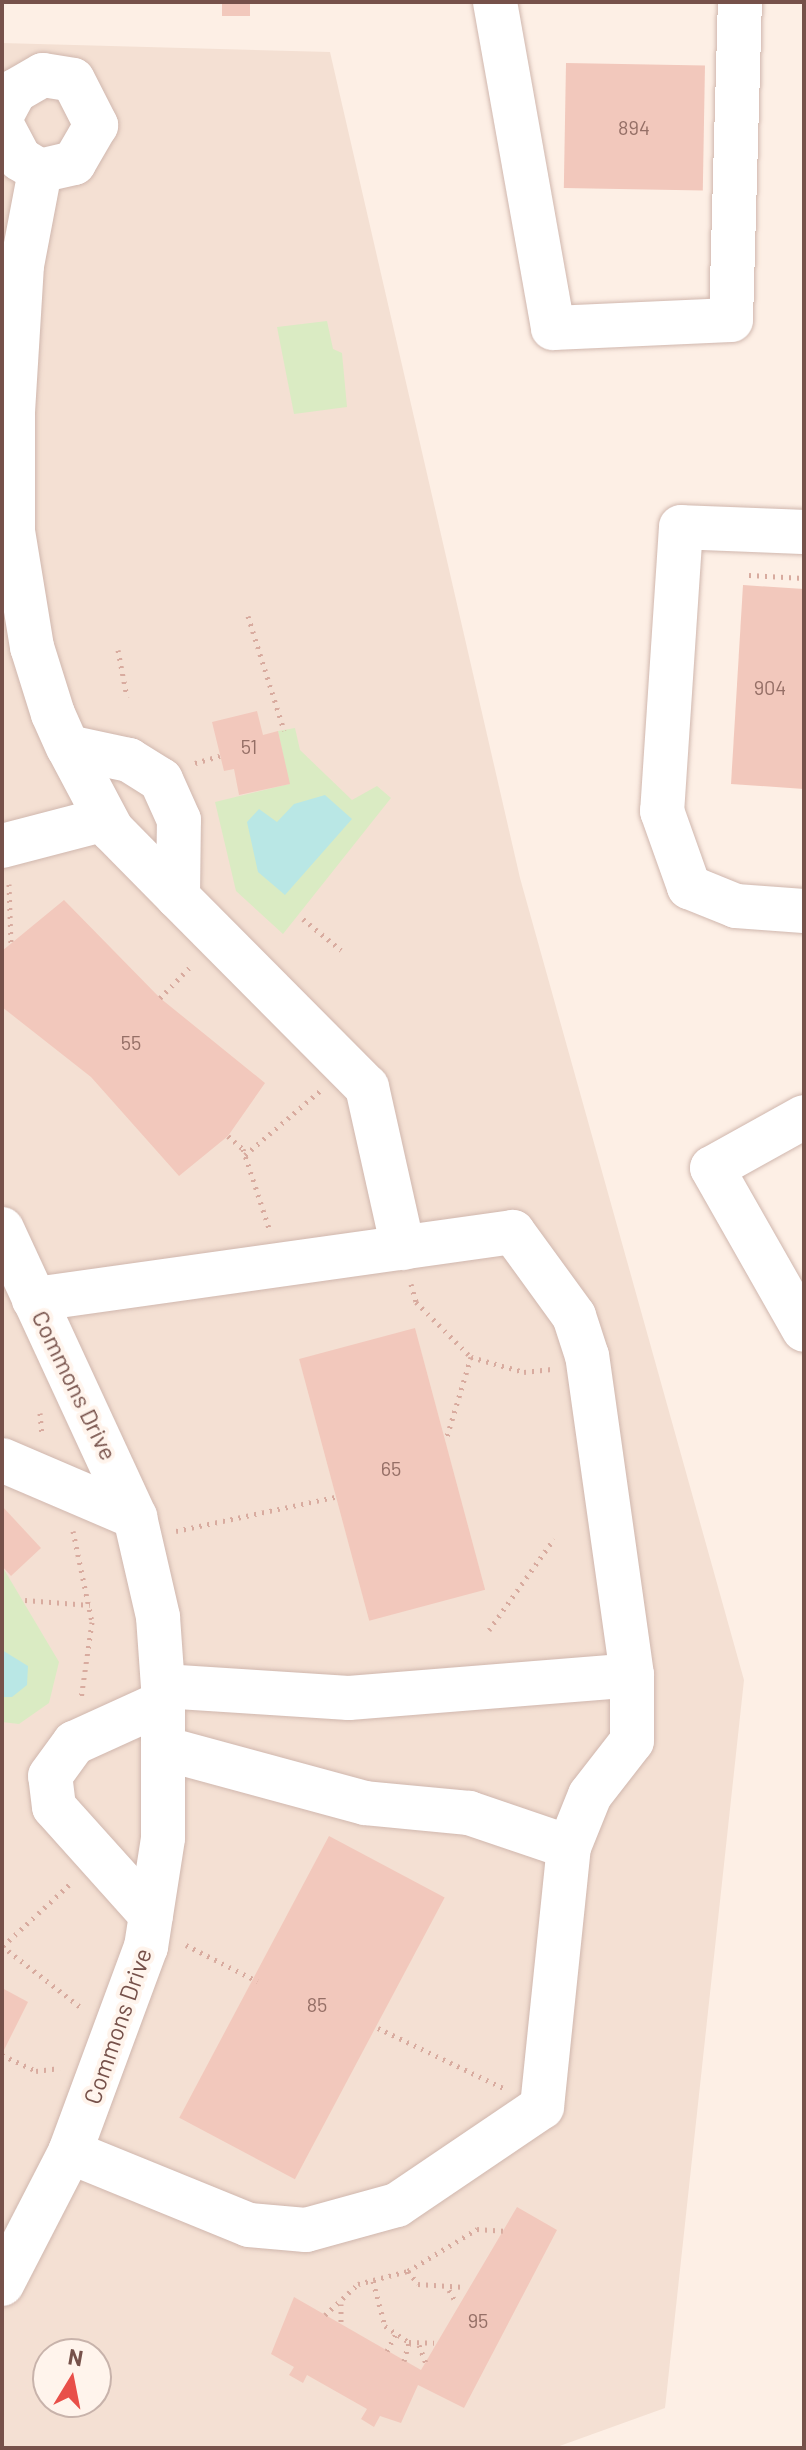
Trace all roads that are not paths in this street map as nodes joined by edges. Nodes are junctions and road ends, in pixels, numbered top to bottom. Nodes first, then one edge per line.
1 (495, 2) edge
2 (740, 2) edge
3 (2, 115) edge
4 (2, 125) edge
5 (40, 171) junction
6 (804, 532) edge
7 (68, 747) junction
8 (106, 819) junction
9 (5, 845) edge
10 (178, 897) junction
11 (804, 911) edge
12 (804, 1117) edge
13 (2, 1229) edge
14 (403, 1248) junction
15 (34, 1299) junction
16 (804, 1330) edge
17 (11, 1465) edge
18 (137, 1528) junction
19 (632, 1675) junction
20 (163, 1694) junction
21 (166, 1749) junction
22 (569, 1847) junction
23 (150, 1921) junction
24 (70, 2152) junction
25 (2, 2284) edge

1 - 2 street
3 - 5 street
4 - 5 street
5 - 7 street
6 - 11 street
7 - 8 street
7 - 10 street
8 - 9 street
8 - 10 street
10 - 14 street
12 - 16 street
13 - 15 street, Commons Drive
14 - 15 street
14 - 19 street
15 - 18 street, Commons Drive
17 - 18 street
18 - 20 street, Commons Drive
19 - 20 street
19 - 22 street
20 - 21 street, Commons Drive
20 - 23 street
21 - 22 street
21 - 23 street, Commons Drive
22 - 24 street
23 - 24 street, Commons Drive
24 - 25 street, Commons Drive

